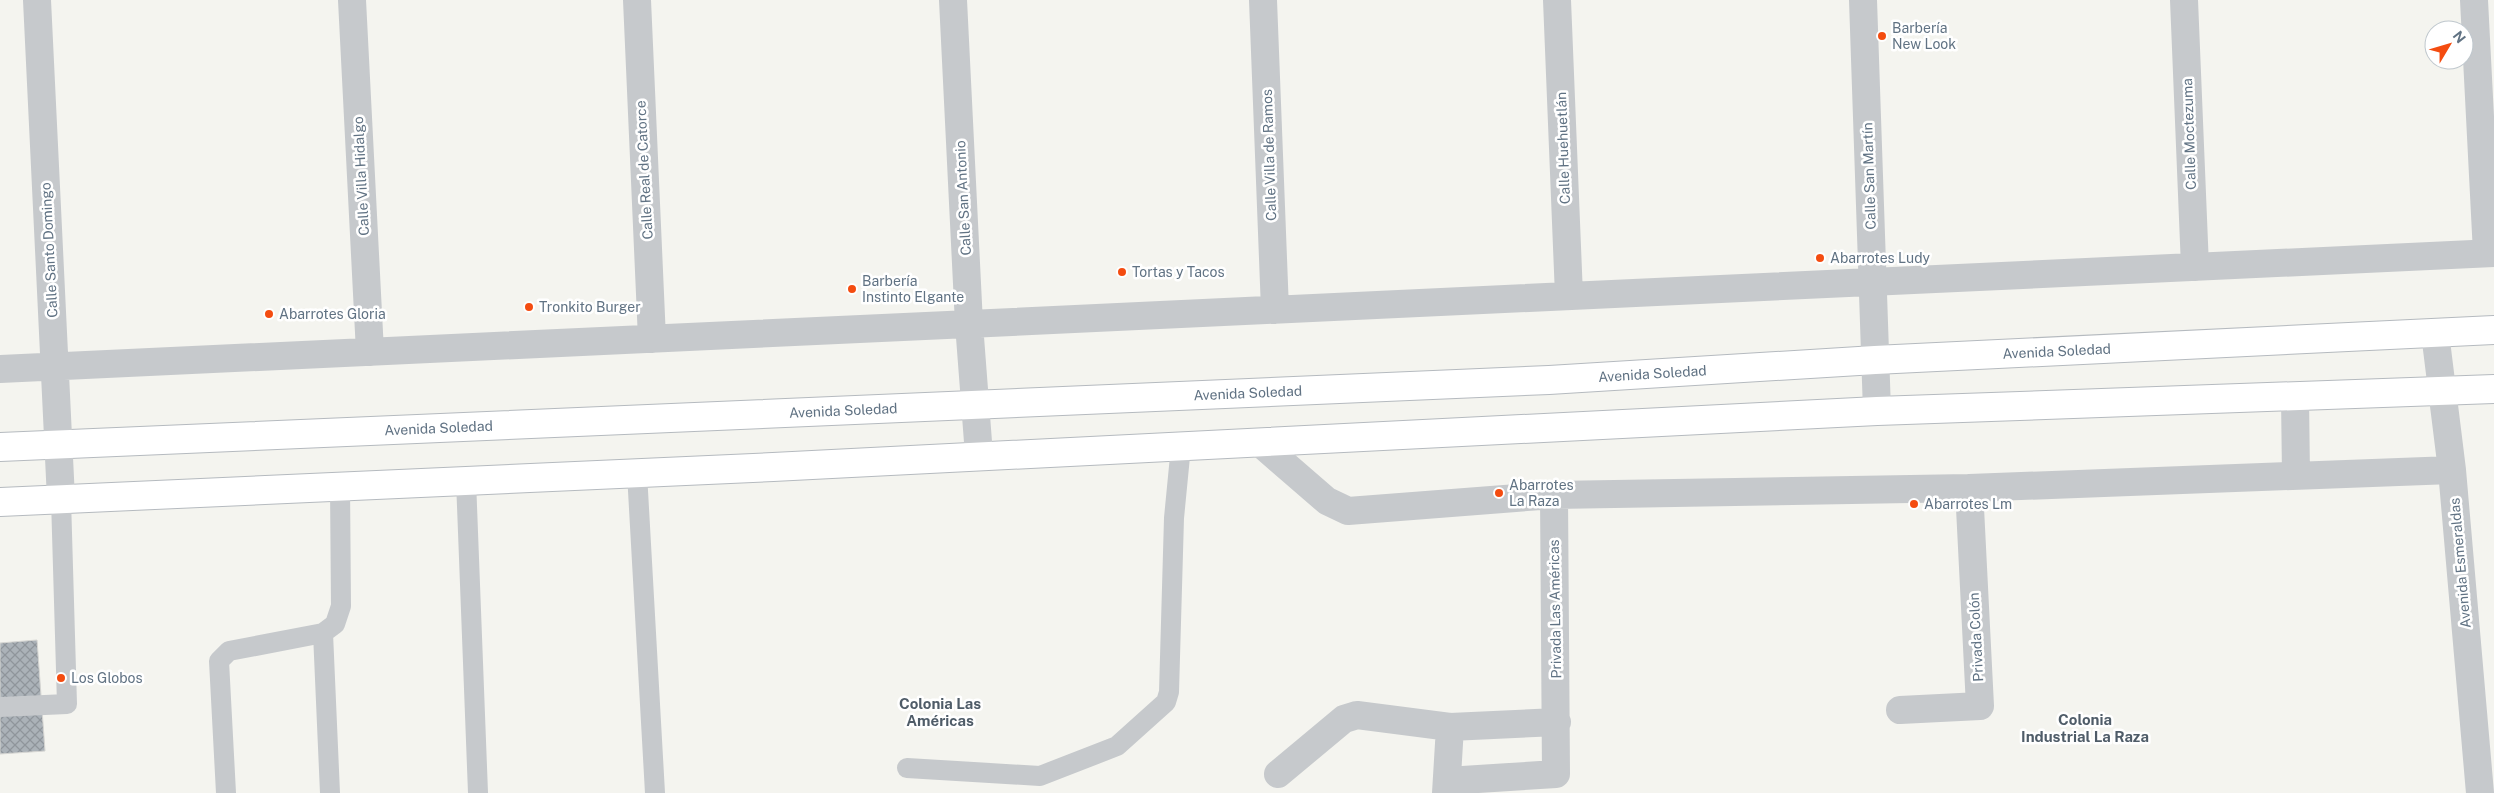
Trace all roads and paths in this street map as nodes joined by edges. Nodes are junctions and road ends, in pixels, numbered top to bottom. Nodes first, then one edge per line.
1 (37, 0) edge
2 (352, 0) edge
3 (637, 0) edge
4 (953, 0) edge
5 (1264, 0) edge
6 (1557, 0) edge
7 (1863, 0) edge
8 (2184, 0) edge
9 (2474, 0) edge
10 (2490, 253) edge
11 (2195, 267) junction
12 (1873, 282) junction
13 (1569, 296) junction
14 (1276, 310) junction
15 (969, 324) junction
16 (2494, 330) edge
17 (2435, 333) junction
18 (652, 339) junction
19 (370, 352) junction
20 (1875, 360) junction
21 (55, 367) junction
22 (0, 369) edge
23 (2494, 389) edge
24 (2442, 392) junction
25 (2295, 397) junction
26 (974, 405) junction
27 (1877, 411) junction
28 (1260, 443) junction
29 (58, 444) junction
30 (1181, 446) junction
31 (0, 447) edge
32 (980, 455) junction
33 (2452, 470) junction
34 (637, 473) junction
35 (2296, 476) junction
36 (466, 480) junction
37 (340, 486) junction
38 (1969, 488) junction
39 (1554, 495) junction
40 (61, 499) junction
41 (0, 502) edge
42 (323, 633) junction
43 (0, 707) edge
44 (1900, 710) dead end
45 (1556, 722) junction
46 (1450, 727) junction
47 (907, 768) dead end
48 (1278, 774) dead end
49 (1446, 787) edge
50 (226, 793) edge
51 (330, 793) edge
52 (478, 793) edge
53 (655, 793) edge
54 (2480, 793) edge

1 - 21 street, Calle Santo Domingo
2 - 19 street, Calle Villa Hidalgo
3 - 18 street, Calle Real de Catorce
4 - 15 street, Calle San Antonio
5 - 14 street, Calle Villa de Ramos
6 - 13 street, Calle Huehuetlán
7 - 12 street, Calle San Martín
8 - 11 street, Calle Moctezuma
9 - 10 street
10 - 11 street
11 - 12 street
12 - 13 street
12 - 20 street, Calle San Martín
13 - 14 street
14 - 15 street
15 - 18 street
15 - 26 street, Calle San Antonio
16 - 17 street, Avenida Soledad
17 - 20 street, Avenida Soledad
17 - 24 street, Avenida Esmeraldas
18 - 19 street
19 - 21 street
20 - 26 street, Avenida Soledad
20 - 27 street, Calle San Martín
21 - 22 street
21 - 29 street, Calle Santo Domingo
23 - 24 street
24 - 25 street
24 - 33 street, Avenida Esmeraldas
25 - 27 street
25 - 35 street
26 - 29 street, Avenida Soledad
26 - 32 street, Calle San Antonio
27 - 28 street
28 - 30 street
28 - 39 street
29 - 31 street, Avenida Soledad
29 - 40 street, Calle Santo Domingo
30 - 32 street
30 - 47 lane
32 - 34 street
33 - 35 street
33 - 54 street, Avenida Esmeraldas
34 - 36 street
34 - 53 lane
35 - 38 street
36 - 37 street
36 - 52 lane
37 - 40 street
37 - 42 lane
38 - 39 street
38 - 44 street, Privada Colón
39 - 45 street, Privada Las Américas
40 - 41 street
40 - 43 lane
42 - 50 lane
42 - 51 lane
45 - 46 street
45 - 49 street, Privada Las Américas
46 - 48 street
46 - 49 street, Privada Las Américas

